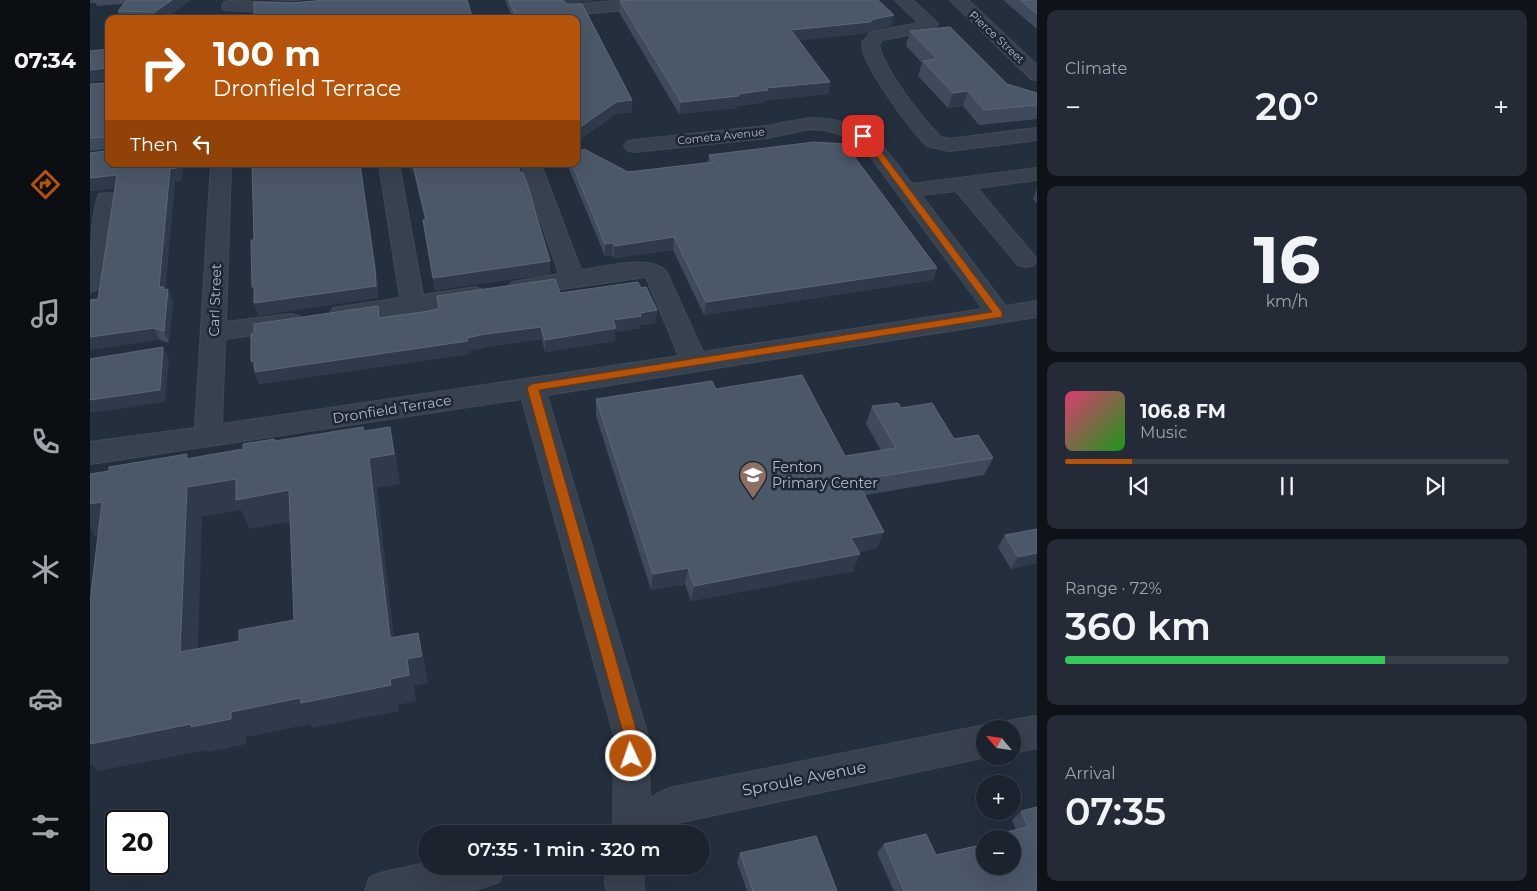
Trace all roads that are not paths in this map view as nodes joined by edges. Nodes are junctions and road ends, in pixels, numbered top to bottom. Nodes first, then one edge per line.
1 (675, 0) edge
2 (903, 0) edge
3 (958, 0) edge
4 (307, 7) edge
5 (230, 8) edge
6 (572, 10) edge
7 (1037, 75) edge
8 (1037, 134) edge
9 (634, 146) dead end
10 (220, 167) edge
11 (390, 167) edge
12 (532, 167) edge
13 (1037, 174) edge
14 (961, 183) junction
15 (905, 191) junction
16 (106, 199) dead end
17 (1026, 260) dead end
18 (573, 279) junction
19 (90, 284) edge
20 (413, 304) junction
21 (1037, 309) edge
22 (998, 314) junction
23 (214, 332) junction
24 (694, 362) junction
25 (532, 388) junction
26 (208, 436) junction
27 (90, 453) edge
28 (1037, 732) edge
29 (1021, 735) edge
30 (976, 744) edge
31 (632, 825) edge
32 (644, 825) edge
33 (458, 875) edge
34 (625, 875) edge
35 (384, 891) edge
36 (626, 891) edge

1 - 6 street
2 - 8 street
3 - 7 street, Pierce Street
4 - 5 street
9 - 15 street, Cometa Avenue
10 - 23 street, Carl Street
11 - 20 street
12 - 18 street
13 - 14 street
14 - 15 street
14 - 17 street
15 - 22 street, Cometa Avenue
16 - 19 street
18 - 20 street
18 - 24 street
20 - 23 street
21 - 22 street, Dronfield Terrace
22 - 24 street, Dronfield Terrace
23 - 26 street, Carl Street
24 - 25 street, Dronfield Terrace
25 - 26 street, Dronfield Terrace
25 - 31 street
26 - 27 street, Dronfield Terrace
28 - 29 street
30 - 32 street, Sproule Avenue
33 - 35 street
34 - 36 street

